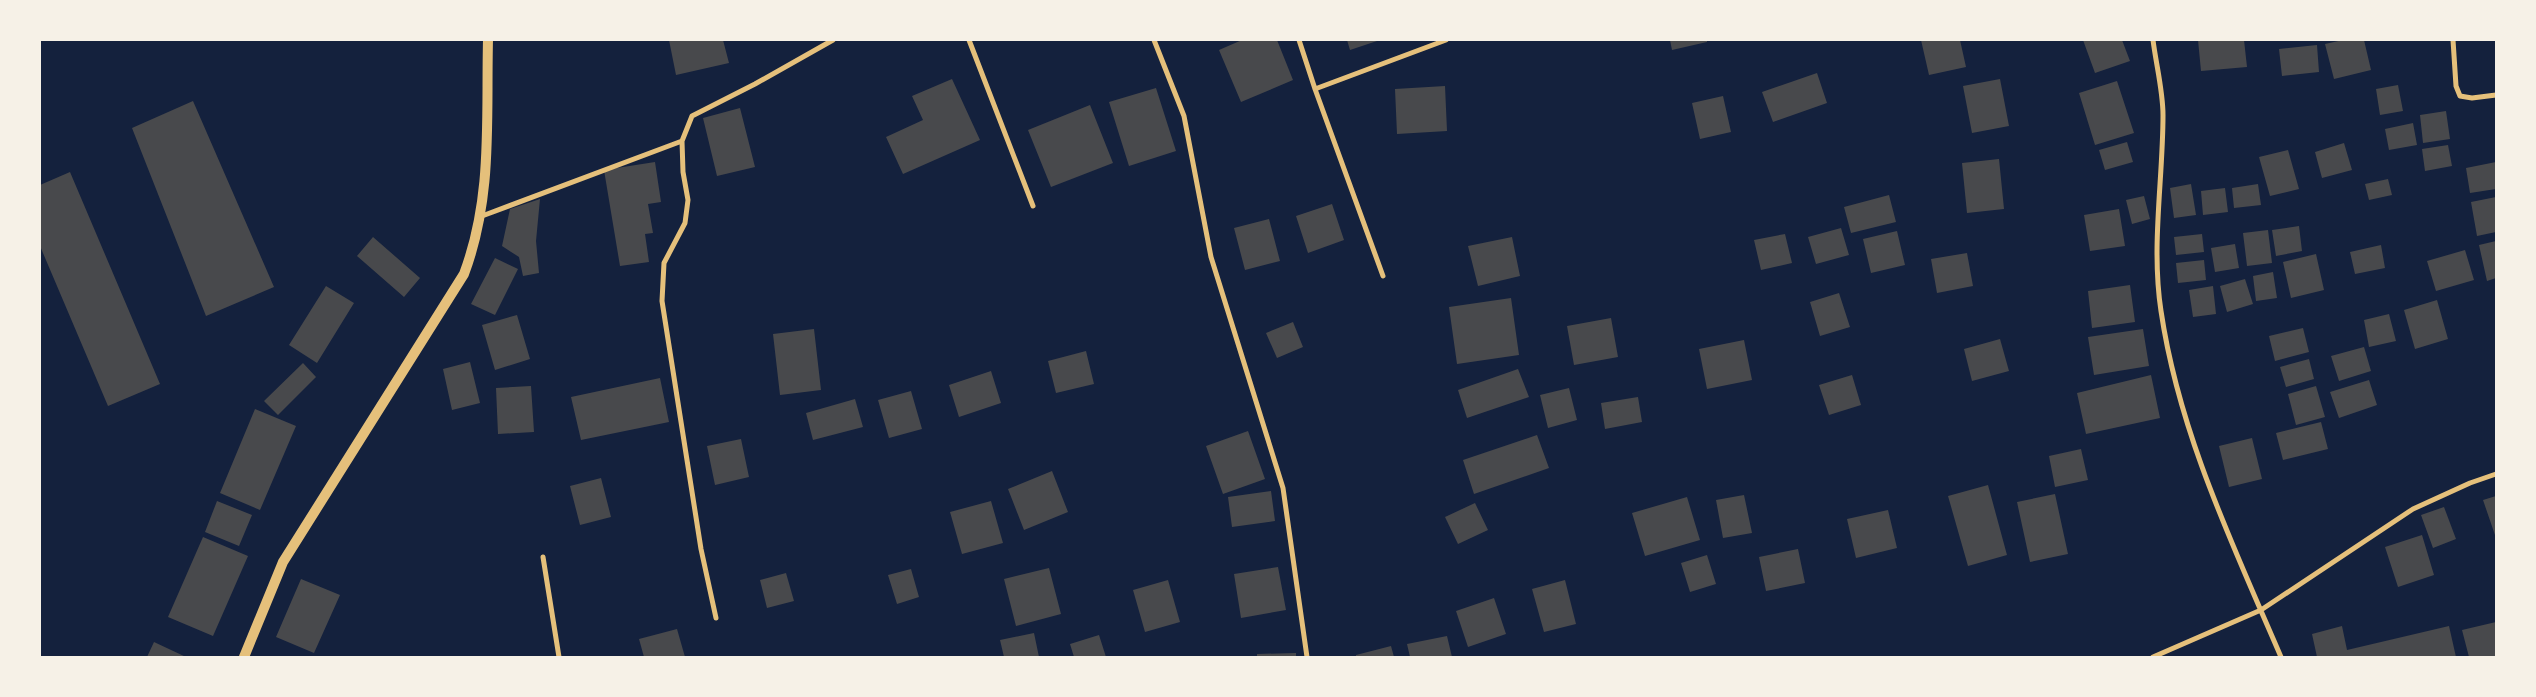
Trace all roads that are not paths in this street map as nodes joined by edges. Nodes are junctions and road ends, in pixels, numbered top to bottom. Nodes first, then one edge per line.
1 (488, 40) edge
2 (832, 40) edge
3 (969, 40) edge
4 (1154, 40) edge
5 (1299, 40) edge
6 (1446, 40) edge
7 (2153, 40) edge
8 (2453, 40) edge
9 (1314, 89) junction
10 (2496, 95) edge
11 (682, 141) junction
12 (1032, 206) dead end
13 (482, 216) junction
14 (1383, 276) dead end
15 (2496, 474) edge
16 (543, 557) dead end
17 (2261, 610) junction
18 (716, 618) dead end
19 (244, 657) edge
20 (560, 657) edge
21 (1307, 657) edge
22 (2153, 657) edge
23 (2281, 657) edge

1 - 13 main road
2 - 11 street
3 - 12 street
4 - 21 street
5 - 9 street
6 - 9 street
7 - 17 street
8 - 10 street
9 - 14 street
11 - 13 street
11 - 18 street
13 - 19 main road
15 - 17 street
16 - 20 street
17 - 22 street
17 - 23 street

